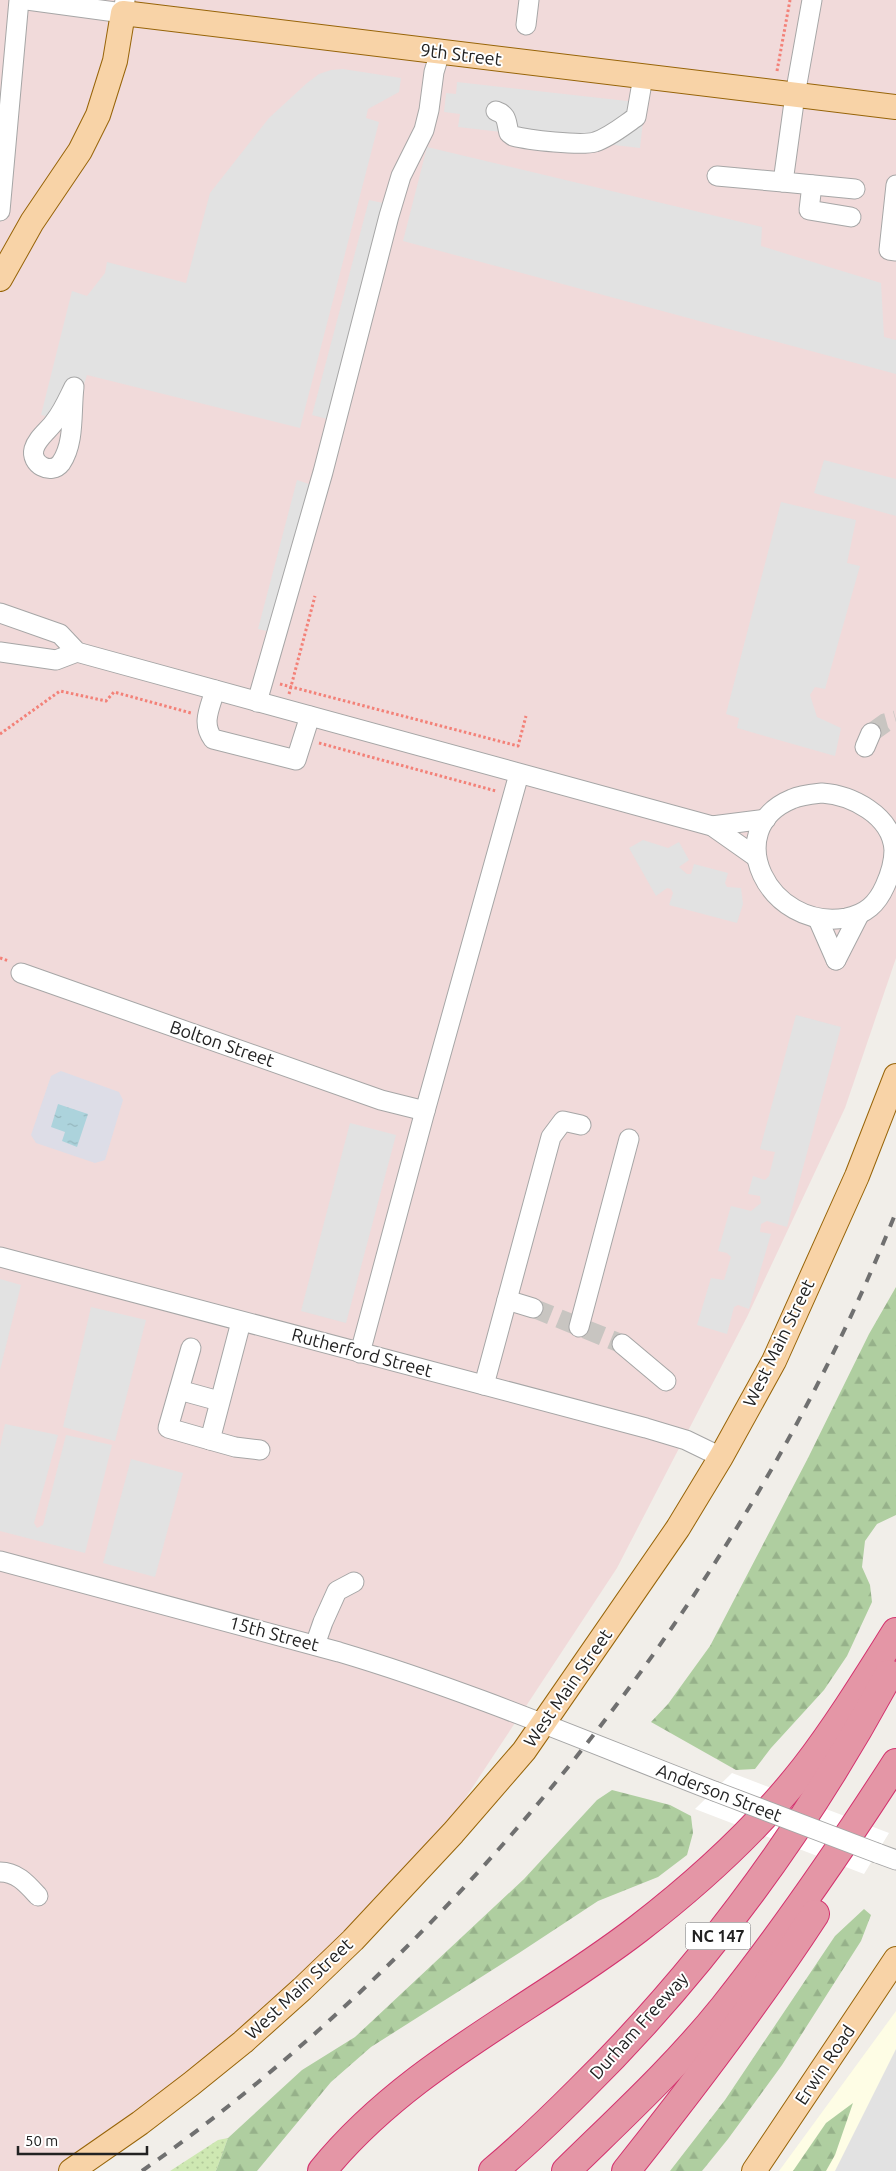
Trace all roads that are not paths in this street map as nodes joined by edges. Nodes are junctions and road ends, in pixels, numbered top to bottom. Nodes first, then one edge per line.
1 (19, 0) edge
2 (27, 0) edge
3 (529, 0) edge
4 (812, 0) edge
5 (124, 6) edge
6 (526, 25) dead end
7 (440, 52) junction
8 (644, 77) junction
9 (795, 95) junction
10 (896, 107) edge
11 (496, 111) dead end
12 (717, 176) dead end
13 (783, 182) junction
14 (812, 185) junction
15 (896, 185) edge
16 (855, 189) dead end
17 (0, 206) edge
18 (0, 211) edge
19 (851, 217) dead end
20 (894, 229) edge
21 (893, 251) edge
22 (0, 278) edge
23 (0, 613) edge
24 (0, 652) edge
25 (77, 652) junction
26 (215, 690) junction
27 (259, 695) junction
28 (310, 716) junction
29 (520, 774) junction
30 (766, 819) junction
31 (712, 826) junction
32 (895, 852) edge
33 (756, 857) junction
34 (888, 899) edge
35 (859, 915) junction
36 (818, 919) junction
37 (21, 973) dead end
38 (896, 1076) edge
39 (424, 1111) junction
40 (581, 1125) dead end
41 (629, 1139) dead end
42 (0, 1258) edge
43 (507, 1300) junction
44 (533, 1308) tunnel mouth
45 (241, 1322) junction
46 (579, 1327) dead end
47 (622, 1344) tunnel mouth
48 (191, 1348) dead end
49 (360, 1353) junction
50 (666, 1380) dead end
51 (484, 1385) junction
52 (179, 1390) junction
53 (219, 1401) junction
54 (210, 1440) junction
55 (260, 1450) dead end
56 (722, 1456) junction
57 (0, 1561) edge
58 (354, 1582) dead end
59 (896, 1632) edge
60 (315, 1645) junction
61 (896, 1662) edge
62 (542, 1723) junction
63 (896, 1763) edge
64 (896, 1860) edge
65 (0, 1872) edge
66 (38, 1896) dead end
67 (896, 1959) edge
68 (71, 2171) edge
69 (322, 2171) edge
70 (493, 2171) edge
71 (566, 2171) edge
72 (626, 2171) edge
73 (754, 2171) edge

1 - 17 street
2 - 5 street, 9th Street
3 - 6 street
4 - 9 street
5 - 7 main road, 9th Street
5 - 22 main road
7 - 8 main road, 9th Street
7 - 27 street
8 - 9 main road, 9th Street
8 - 11 street
9 - 10 main road, 9th Street
9 - 13 street
12 - 13 street
13 - 14 street
14 - 16 street
14 - 19 street
15 - 20 street
17 - 18 street
20 - 21 street
23 - 25 street
24 - 25 street
25 - 26 street
26 - 27 street
26 - 28 street
27 - 28 street
28 - 29 street
29 - 31 street
29 - 39 street
30 - 31 street
30 - 32 street
30 - 33 street
31 - 33 street
32 - 34 street
33 - 36 street
34 - 35 street
35 - 36 street
35 - 36 street
37 - 39 street, Bolton Street
38 - 56 main road, West Main Street
39 - 49 street
40 - 43 street
41 - 46 street
42 - 45 street, Rutherford Street
43 - 44 street
43 - 51 street
45 - 49 street, Rutherford Street
45 - 53 street
47 - 50 street
48 - 52 street
49 - 51 street, Rutherford Street
51 - 56 street, Rutherford Street
52 - 53 street
52 - 54 street
53 - 54 street
54 - 55 street
56 - 62 main road, West Main Street
57 - 60 street, 15th Street
58 - 60 street
59 - 69 highway
60 - 62 street, 15th Street
61 - 70 highway, Durham Freeway / NC 147
62 - 64 street, Anderson Street, bridge
62 - 68 main road, West Main Street
63 - 71 highway, NC 147
63 - 72 highway
65 - 66 street
67 - 73 main road, Erwin Road

